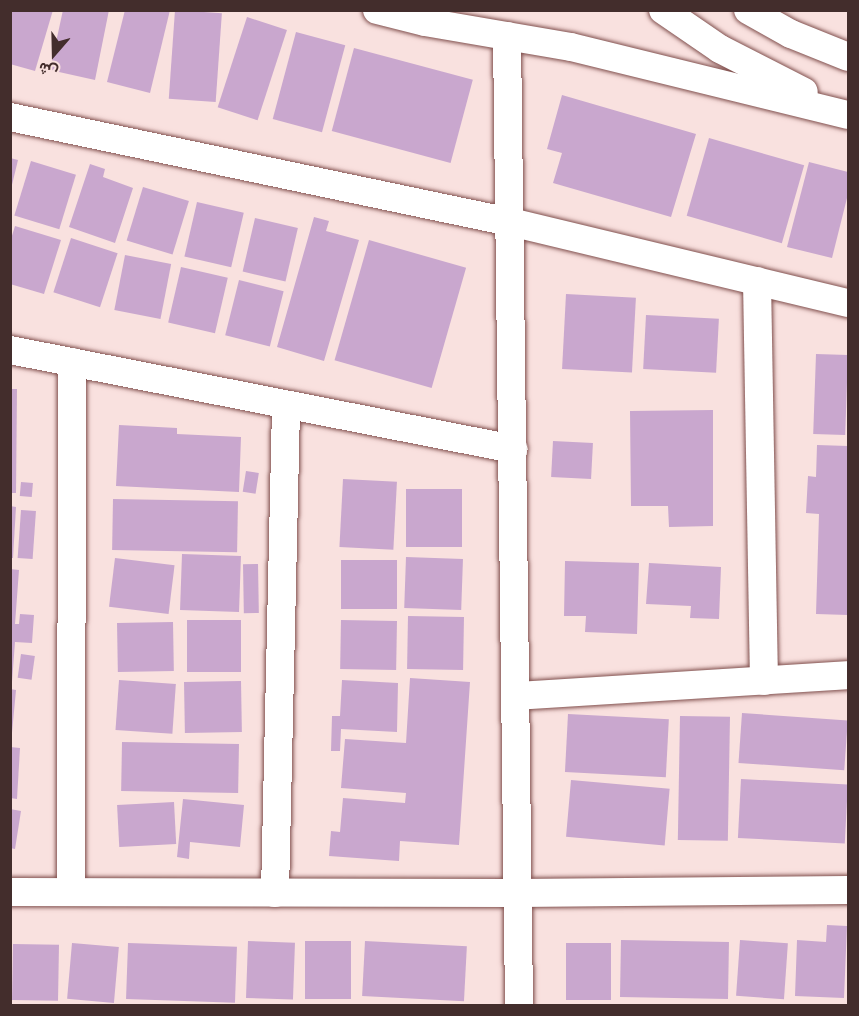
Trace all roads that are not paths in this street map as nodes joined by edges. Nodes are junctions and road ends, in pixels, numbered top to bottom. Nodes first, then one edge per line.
1 (376, 10) edge
2 (663, 10) edge
3 (757, 13) edge
4 (507, 36) junction
5 (849, 57) edge
6 (849, 109) edge
7 (849, 115) edge
8 (10, 117) edge
9 (510, 222) junction
10 (757, 281) junction
11 (849, 303) edge
12 (10, 350) edge
13 (72, 362) junction
14 (286, 405) junction
15 (513, 449) junction
16 (849, 675) edge
17 (764, 681) junction
18 (516, 696) junction
19 (849, 890) edge
20 (10, 892) edge
21 (71, 892) junction
22 (275, 893) junction
23 (518, 893) junction
24 (519, 1005) edge

1 - 4 street
2 - 6 street
3 - 5 street
4 - 7 street
4 - 9 street
8 - 9 street
9 - 10 street
9 - 15 street
10 - 11 street
10 - 17 street
12 - 13 street
13 - 14 street
13 - 21 street
14 - 15 street
14 - 22 street
15 - 18 street
16 - 17 street
17 - 18 street
18 - 23 street
19 - 23 street
20 - 21 street
21 - 22 street
22 - 23 street
23 - 24 street

